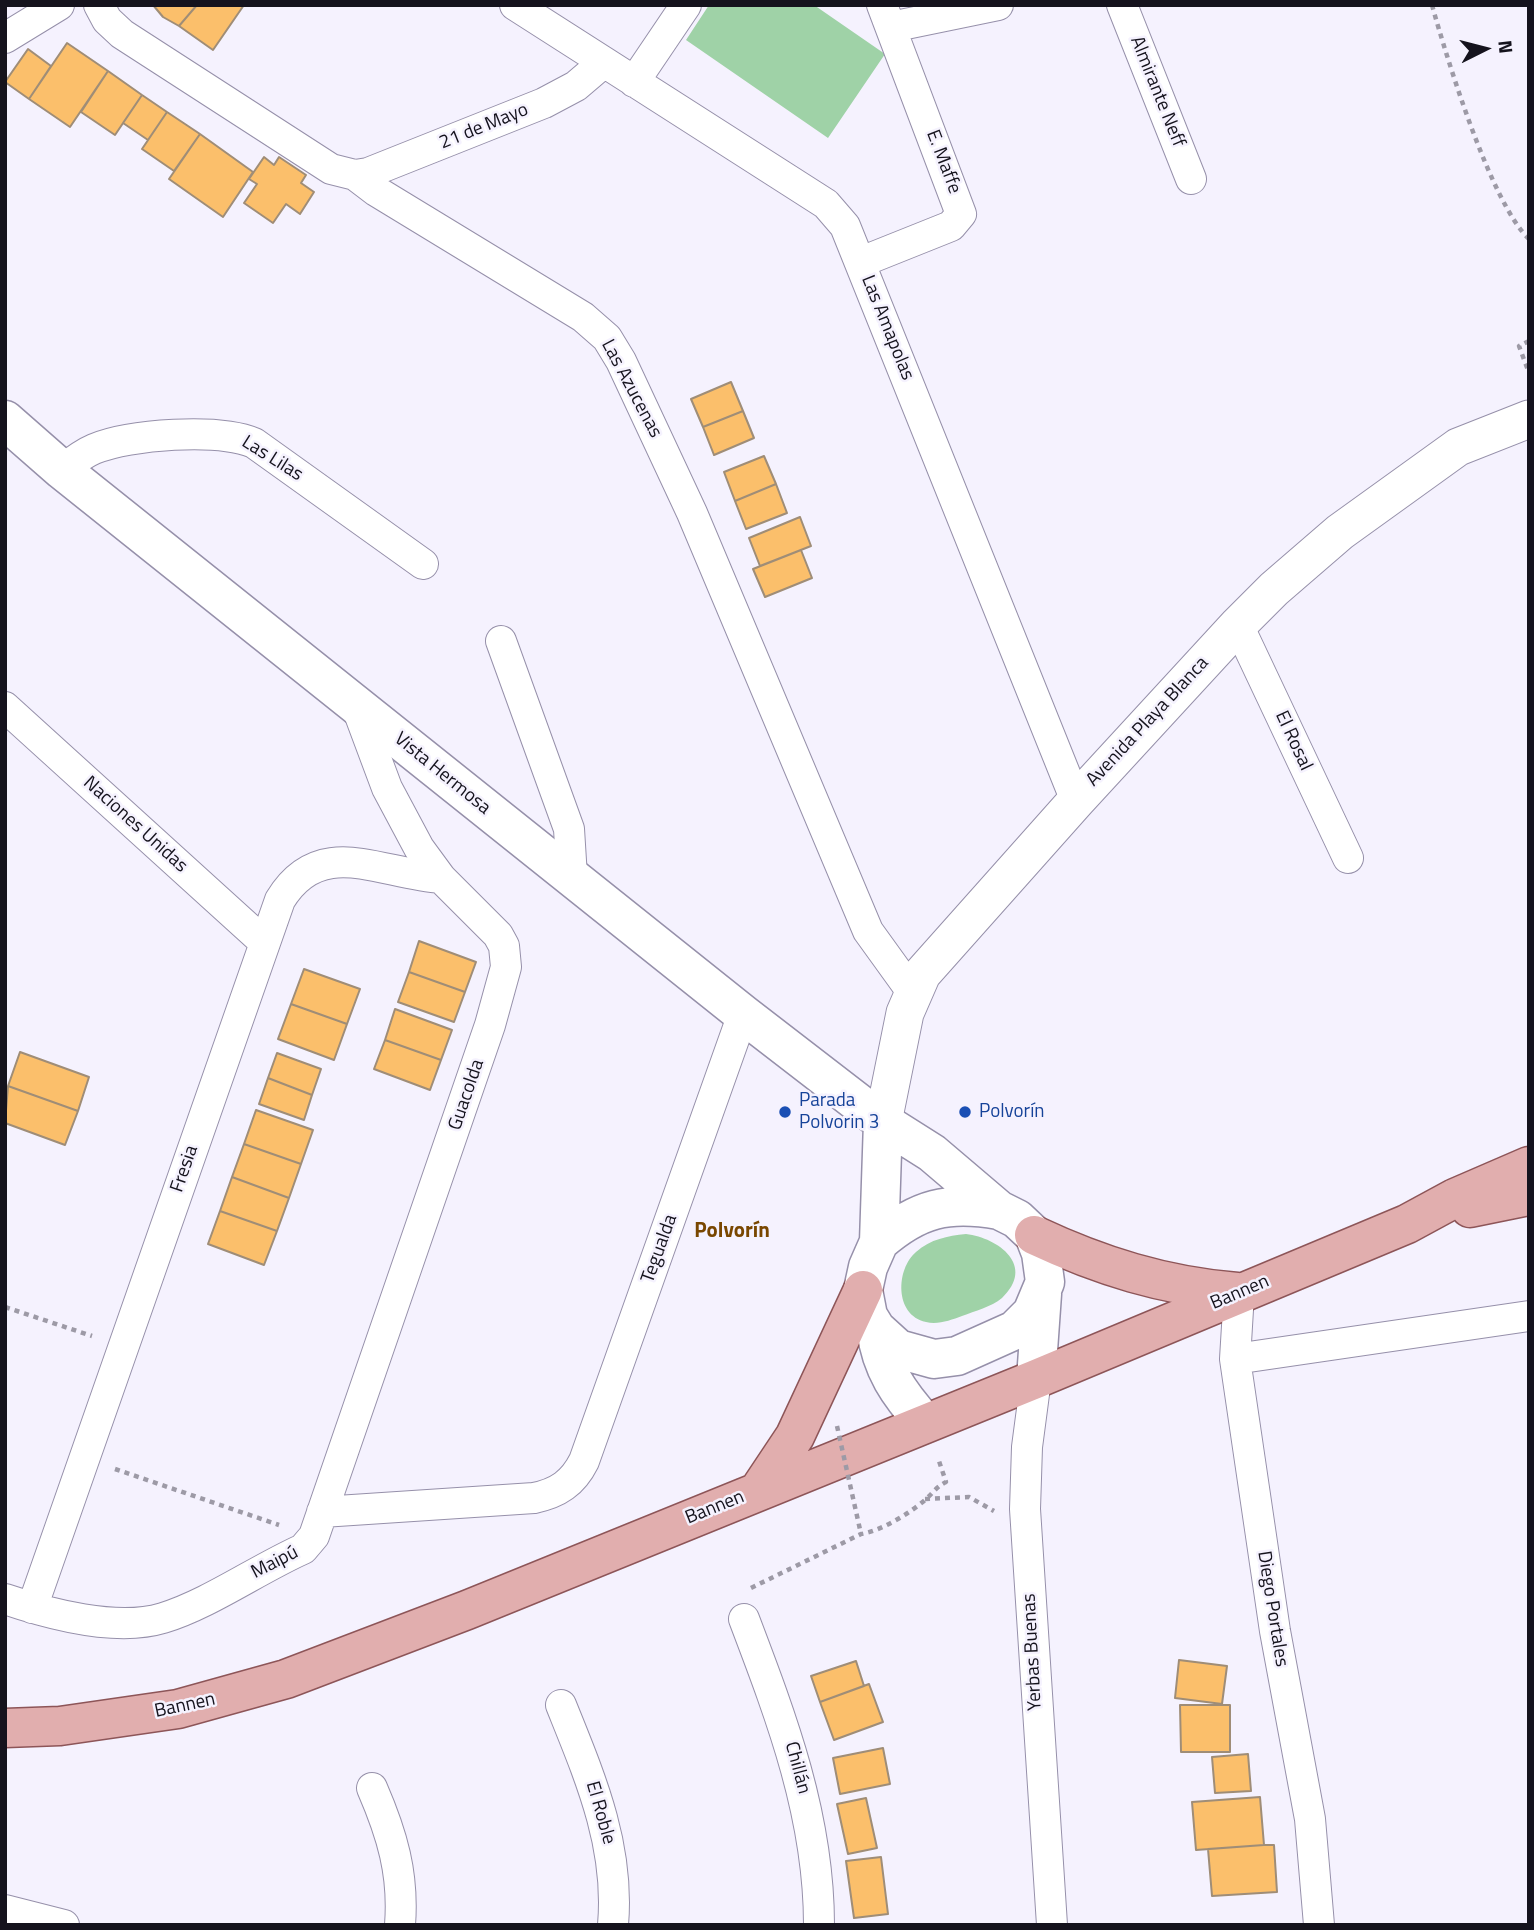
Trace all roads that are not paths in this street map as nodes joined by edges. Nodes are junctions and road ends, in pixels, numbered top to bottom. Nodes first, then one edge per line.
1 (59, 5) edge
2 (99, 5) edge
3 (515, 5) edge
4 (687, 5) edge
5 (998, 5) edge
6 (1122, 5) edge
7 (886, 16) edge
8 (5, 38) edge
9 (603, 63) junction
10 (634, 82) junction
11 (355, 175) junction
12 (1191, 179) dead end
13 (861, 262) junction
14 (1529, 419) edge
15 (5, 420) edge
16 (62, 470) junction
17 (423, 564) dead end
18 (1238, 625) junction
19 (500, 641) dead end
20 (356, 705) junction
21 (5, 707) edge
22 (1076, 801) junction
23 (1348, 858) dead end
24 (572, 877) junction
25 (442, 878) junction
26 (265, 943) junction
27 (912, 992) junction
28 (743, 1014) junction
29 (883, 1122) junction
30 (1529, 1166) edge
31 (1529, 1196) edge
32 (999, 1210) junction
33 (1407, 1224) junction
34 (1034, 1235) junction
35 (879, 1242) junction
36 (863, 1290) junction
37 (1042, 1292) junction
38 (1239, 1293) junction
39 (1528, 1317) edge
40 (876, 1329) junction
41 (1235, 1359) junction
42 (1036, 1379) junction
43 (925, 1423) junction
44 (759, 1490) junction
45 (318, 1524) junction
46 (19, 1603) edge
47 (744, 1619) road end
48 (561, 1705) dead end
49 (5, 1728) edge
50 (372, 1788) dead end
51 (5, 1910) edge
52 (64, 1925) edge
53 (400, 1925) edge
54 (613, 1925) edge
55 (819, 1925) edge
56 (1052, 1925) edge
57 (1319, 1925) edge

1 - 8 street
2 - 11 street, Las Azucenas
3 - 9 street, Las Amapolas
4 - 10 street
5 - 7 street
6 - 12 street, Almirante Neff
7 - 13 street, E. Maffe
9 - 10 street, Las Amapolas
9 - 11 street, 21 de Mayo
10 - 13 street, Las Amapolas
11 - 27 street, Las Azucenas
13 - 22 street, Las Amapolas
14 - 18 street, Avenida Playa Blanca
15 - 16 main road, Vista Hermosa
16 - 17 street, Las Lilas
16 - 20 main road, Vista Hermosa
18 - 22 street, Avenida Playa Blanca
18 - 23 street, El Rosal
19 - 24 street
20 - 24 main road, Vista Hermosa
20 - 25 street, Guacolda
21 - 26 street, Naciones Unidas
22 - 27 street, Avenida Playa Blanca
24 - 28 main road, Vista Hermosa
25 - 26 street, Fresia
25 - 45 street, Guacolda
26 - 46 street, Fresia
27 - 29 street, Avenida Playa Blanca
28 - 29 main road, Vista Hermosa
28 - 45 street, Tegualda
29 - 32 main road, Vista Hermosa
29 - 35 main road
30 - 33 main road
31 - 33 main road
32 - 34 main road, Vista Hermosa
32 - 35 main road, Vista Hermosa
33 - 38 main road, Bannen
34 - 37 main road
34 - 38 main road
35 - 36 main road
36 - 40 main road
36 - 44 main road
37 - 40 main road
37 - 42 main road
38 - 41 street, Diego Portales
38 - 42 main road, Bannen
39 - 41 street
40 - 43 main road
41 - 57 street, Diego Portales
42 - 43 main road, Bannen
42 - 56 street, Yerbas Buenas
43 - 44 main road, Bannen
44 - 49 main road, Bannen
45 - 46 street, Maipú
47 - 55 street, Chillán
48 - 54 street, El Roble
50 - 53 street
51 - 52 street

